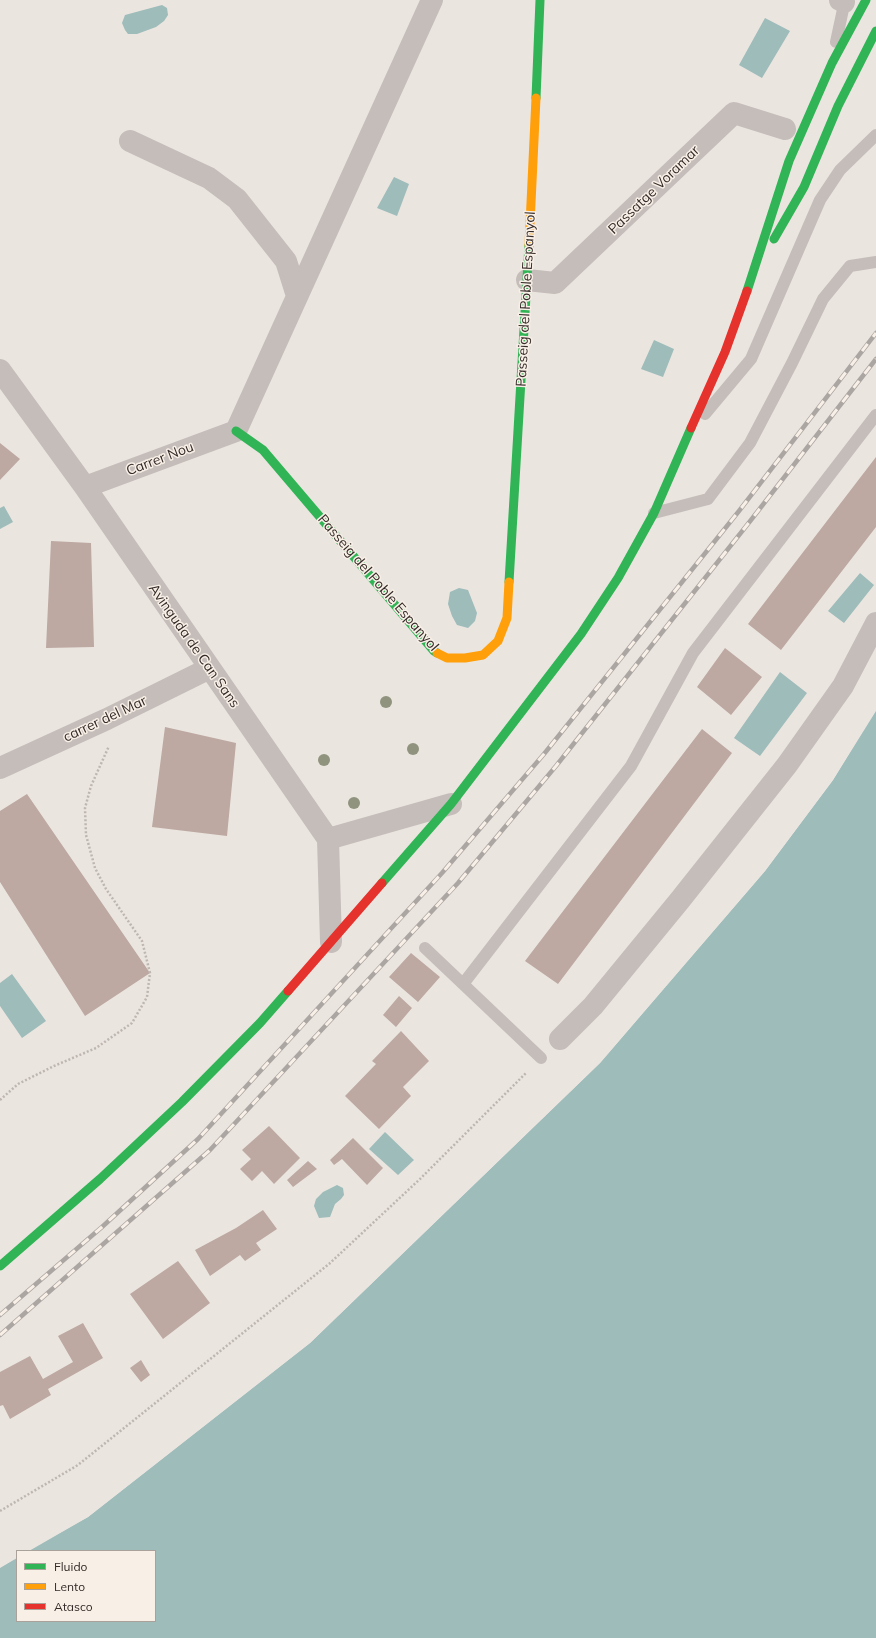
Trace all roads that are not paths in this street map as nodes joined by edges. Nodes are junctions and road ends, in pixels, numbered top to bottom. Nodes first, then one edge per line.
1 (432, 0) edge
2 (540, 0) edge
3 (866, 0) edge
4 (843, 1) edge
5 (876, 31) edge
6 (832, 63) junction
7 (785, 129) dead end
8 (876, 135) edge
9 (130, 141) dead end
10 (876, 262) edge
11 (754, 272) junction
12 (527, 280) junction
13 (297, 296) junction
14 (0, 370) edge
15 (876, 415) edge
16 (236, 431) junction
17 (690, 432) junction
18 (85, 487) junction
19 (654, 513) junction
20 (876, 623) edge
21 (210, 668) junction
22 (0, 768) edge
23 (451, 804) junction
24 (328, 839) junction
25 (331, 942) junction
26 (425, 948) dead end
27 (463, 984) junction
28 (560, 1039) dead end
29 (541, 1058) road end
30 (0, 1266) edge

1 - 13 street
2 - 12 main road, Passeig del Poble Espanyol
3 - 6 main road
4 - 6 lane
5 - 11 main road
6 - 11 main road
7 - 12 street, Passatge Voramar
8 - 17 lane
9 - 13 street
10 - 19 lane
11 - 17 main road
12 - 16 main road, Passeig del Poble Espanyol
13 - 16 street
14 - 18 street, Avinguda de Can Sans
15 - 27 lane
16 - 18 street, Carrer Nou
17 - 19 main road
18 - 21 street, Avinguda de Can Sans
19 - 23 main road
20 - 28 street
21 - 22 street, carrer del Mar
21 - 24 street, Avinguda de Can Sans
23 - 24 street
23 - 25 main road
24 - 25 street
25 - 30 main road
26 - 27 lane
27 - 29 lane

